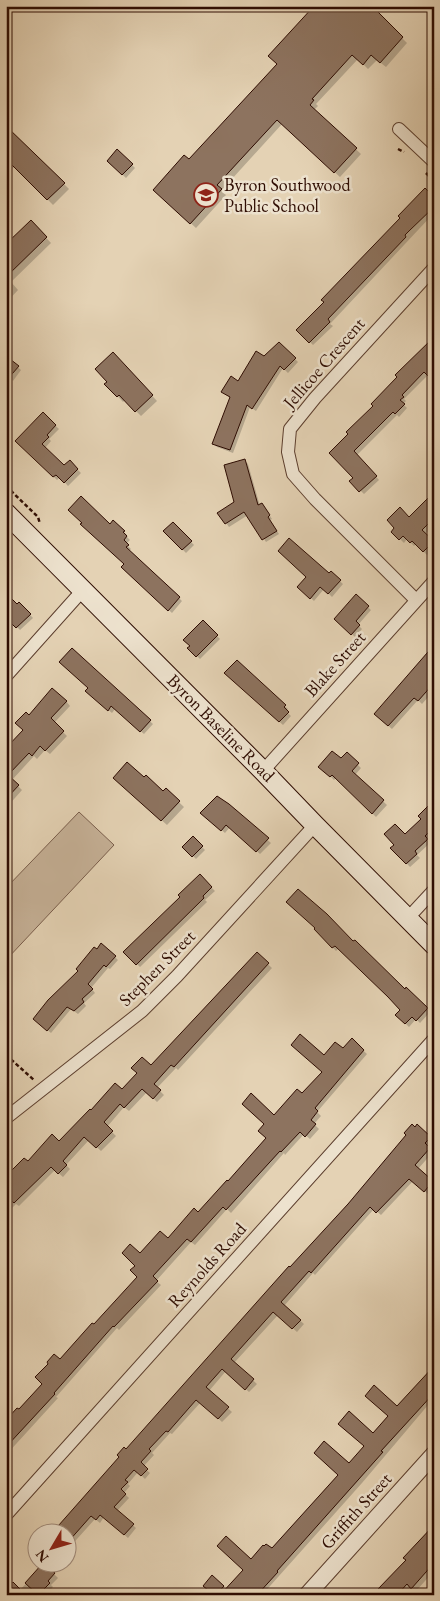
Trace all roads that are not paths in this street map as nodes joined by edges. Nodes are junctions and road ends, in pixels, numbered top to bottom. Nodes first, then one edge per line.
1 (399, 129) dead end
2 (434, 162) edge
3 (434, 268) edge
4 (6, 513) edge
5 (434, 581) edge
6 (82, 590) junction
7 (416, 600) junction
8 (6, 676) edge
9 (263, 770) junction
10 (315, 825) junction
11 (434, 890) edge
12 (408, 918) junction
13 (434, 945) edge
14 (434, 1039) edge
15 (6, 1118) edge
16 (434, 1454) edge
17 (6, 1515) edge
18 (307, 1595) edge

1 - 2 street
3 - 7 street, Jellicoe Crescent
4 - 6 main road, Byron Baseline Road
5 - 7 street, Blake Street
6 - 8 street
6 - 9 main road, Byron Baseline Road
7 - 9 street, Blake Street
9 - 10 main road, Byron Baseline Road
10 - 12 main road, Byron Baseline Road
10 - 15 street, Stephen Street
11 - 12 street
12 - 13 main road, Byron Baseline Road
14 - 17 street, Reynolds Road
16 - 18 street, Griffith Street

